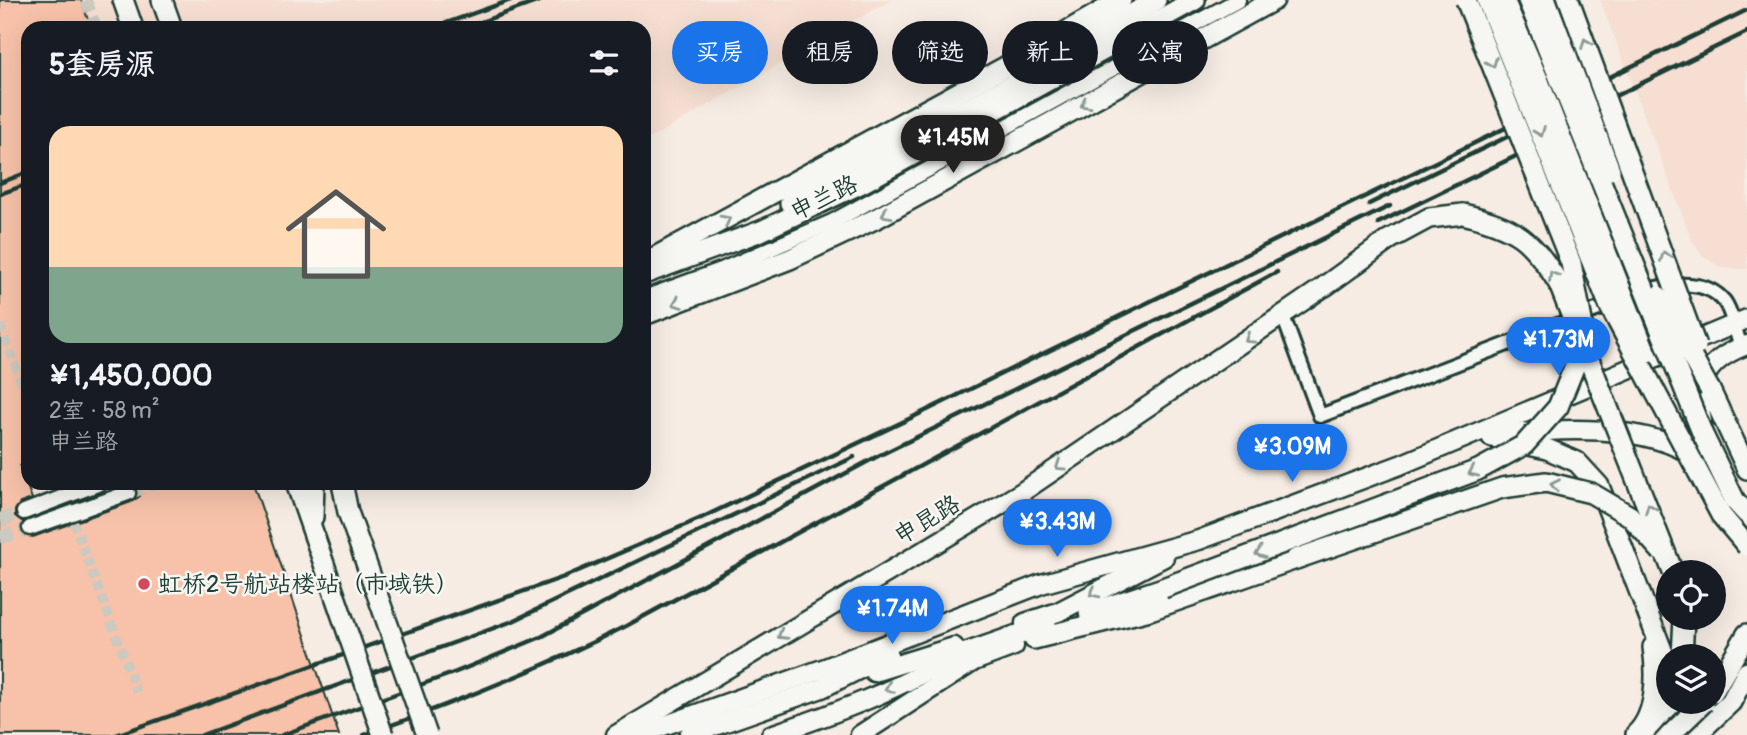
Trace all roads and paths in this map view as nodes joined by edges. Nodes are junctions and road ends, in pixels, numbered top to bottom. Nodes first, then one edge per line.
1 (123, 0) edge
2 (162, 0) edge
3 (1121, 0) edge
4 (1156, 0) edge
5 (1195, 0) edge
6 (1238, 0) edge
7 (1274, 0) edge
8 (1466, 0) edge
9 (1488, 0) edge
10 (1502, 0) edge
11 (1528, 0) edge
12 (1546, 0) edge
13 (1569, 0) edge
14 (130, 21) edge
15 (170, 21) edge
16 (1558, 74) junction
17 (749, 225) dead end
18 (651, 259) edge
19 (651, 271) edge
20 (1325, 286) joint
21 (651, 295) edge
22 (651, 313) edge
23 (1283, 316) junction
24 (1740, 322) edge
25 (1744, 346) edge
26 (1710, 390) junction
27 (1492, 437) junction
28 (1681, 443) junction
29 (1400, 465) junction
30 (1747, 470) edge
31 (82, 490) edge
32 (298, 490) edge
33 (314, 490) edge
34 (343, 490) edge
35 (128, 493) tunnel mouth
36 (1730, 495) junction
37 (24, 512) tunnel mouth
38 (1747, 515) edge
39 (30, 528) tunnel mouth
40 (314, 535) junction
41 (1199, 540) junction
42 (1747, 546) edge
43 (1666, 560) edge
44 (1669, 560) edge
45 (1647, 608) junction
46 (1078, 617) junction
47 (931, 625) junction
48 (1747, 634) edge
49 (1034, 639) junction
50 (974, 641) junction
51 (1660, 644) edge
52 (946, 660) junction
53 (1726, 670) edge
54 (1747, 671) edge
55 (822, 688) junction
56 (1660, 714) edge
57 (1674, 714) edge
58 (1692, 714) edge
59 (383, 735) edge
60 (427, 735) edge
61 (616, 735) edge
62 (638, 735) edge
63 (689, 735) edge
64 (771, 735) edge
65 (860, 735) edge
66 (1636, 735) edge
67 (1641, 735) edge
68 (1672, 735) edge
69 (1696, 735) edge

1 - 14 main road
2 - 15 main road
18 -> 3 main road
4 - 17 main road
5 - 19 main road
6 - 21 street, 申兰路
7 -> 22 main road
8 -> 46 main road, bridge
9 -> 28 main road, bridge
10 - 16 main road, bridge
10 - 28 main road, bridge
11 - 16 main road, bridge
12 - 26 main road, bridge
26 -> 13 main road, bridge
16 - 38 main road, bridge
20 - 23 main road, 申昆路
44 -> 20 main road, bridge
23 - 24 street
23 -> 61 main road, 申昆路
24 - 25 street
24 - 29 main road
25 - 36 main road
26 - 30 main road
27 - 29 main road
27 - 36 main road
27 - 45 main road
28 - 42 main road, bridge
29 - 41 main road
31 - 37 street
32 - 40 main road
33 - 40 main road
34 - 60 main road, bridge
35 - 39 street
36 - 38 main road
40 - 59 main road, bridge
41 - 47 main road
41 -> 50 main road
43 -> 49 main road, bridge
45 - 51 main road
45 - 66 main road
46 - 49 main road
46 - 52 main road
47 - 55 main road
47 - 62 main road
48 - 53 main road
49 - 65 main road
50 - 52 main road
50 - 55 main road
52 -> 64 main road
54 - 69 main road
55 - 63 main road
56 - 67 main road
57 - 68 main road
58 - 68 main road, bridge

